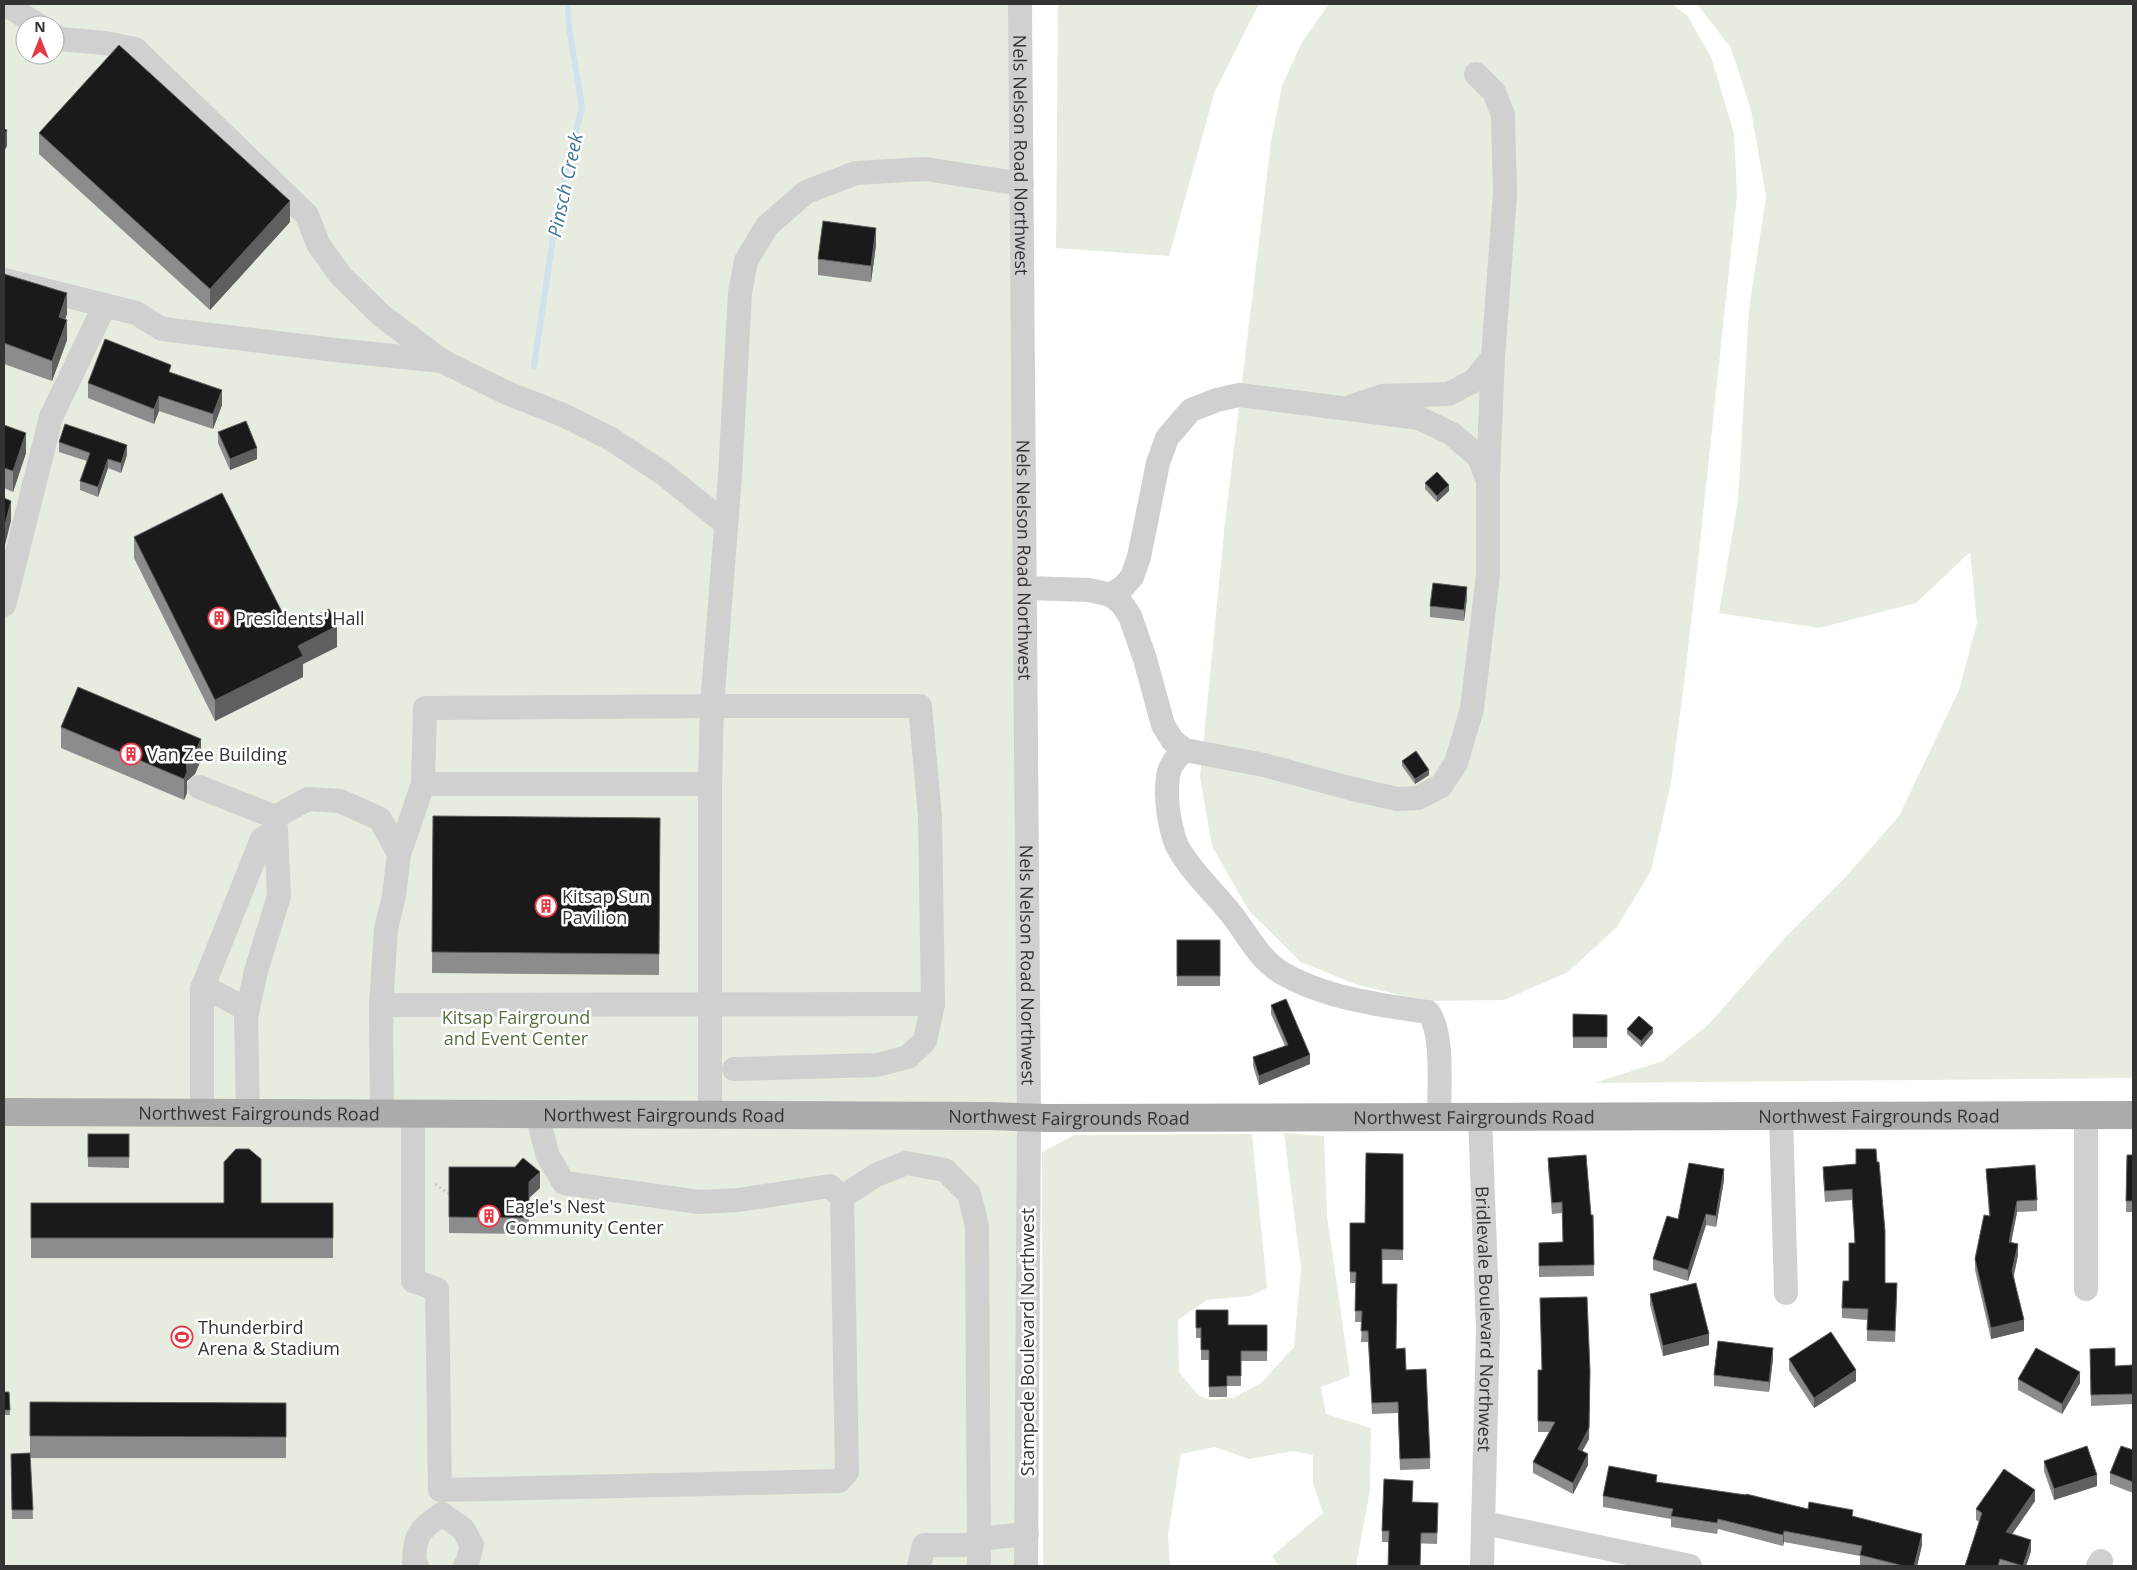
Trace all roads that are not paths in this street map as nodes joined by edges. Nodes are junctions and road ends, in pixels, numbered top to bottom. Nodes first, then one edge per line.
1 (5, 4) edge
2 (1020, 4) edge
3 (22, 15) edge
4 (65, 40) edge
5 (1476, 74) dead end
6 (1022, 184) junction
7 (4, 280) edge
8 (105, 305) junction
9 (1493, 357) junction
10 (442, 361) junction
11 (1347, 408) junction
12 (1488, 481) junction
13 (726, 524) junction
14 (1025, 588) junction
15 (1111, 595) junction
16 (4, 605) edge
17 (712, 706) junction
18 (1185, 750) junction
19 (423, 784) junction
20 (710, 784) junction
21 (199, 787) dead end
22 (275, 824) junction
23 (399, 854) junction
24 (203, 986) junction
25 (933, 1004) junction
26 (382, 1005) junction
27 (710, 1005) junction
28 (248, 1010) junction
29 (734, 1069) dead end
30 (4, 1112) edge
31 (202, 1113) junction
32 (248, 1113) junction
33 (382, 1114) junction
34 (414, 1114) junction
35 (537, 1115) junction
36 (710, 1115) junction
37 (1781, 1115) junction
38 (2086, 1115) junction
39 (2133, 1115) edge
40 (1029, 1117) junction
41 (1439, 1117) junction
42 (1480, 1117) junction
43 (842, 1197) junction
44 (2086, 1289) dead end
45 (1786, 1293) dead end
46 (440, 1490) junction
47 (442, 1514) junction
48 (1484, 1523) junction
49 (1026, 1534) junction
50 (979, 1556) edge
51 (418, 1566) edge
52 (465, 1566) edge
53 (919, 1566) edge
54 (1026, 1566) edge
55 (1482, 1566) edge
56 (1690, 1566) edge

1 - 3 street
2 - 6 street, Nels Nelson Road Northwest
4 - 10 street
5 - 9 street
6 - 13 street
6 - 14 street, Nels Nelson Road Northwest
7 - 8 street
8 - 10 street
8 - 16 street
9 - 11 street
9 - 12 street
10 - 13 street
11 - 12 street
11 - 15 street
12 - 18 street
13 - 17 street
14 - 15 street
14 - 40 street, Nels Nelson Road Northwest
15 - 18 street
17 - 19 street
17 - 20 street
17 - 25 street
18 - 41 street
19 - 20 street
19 - 23 street
20 - 27 street
21 - 22 street
22 - 23 street
22 - 24 street
22 - 28 street
23 - 26 street
24 - 28 street
24 - 31 street
25 - 27 street
25 - 29 street
26 - 27 street
26 - 33 street
27 - 36 street
28 - 32 street
30 - 31 main road, Northwest Fairgrounds Road
31 - 32 main road, Northwest Fairgrounds Road
32 - 33 main road, Northwest Fairgrounds Road
33 - 34 main road, Northwest Fairgrounds Road
34 - 35 main road, Northwest Fairgrounds Road
34 - 46 street
35 - 36 main road, Northwest Fairgrounds Road
35 - 43 street
36 - 40 main road, Northwest Fairgrounds Road
37 - 38 main road, Northwest Fairgrounds Road
37 - 42 main road, Northwest Fairgrounds Road
37 - 45 street
38 - 39 main road, Northwest Fairgrounds Road
38 - 44 street
40 - 41 main road, Northwest Fairgrounds Road
40 - 49 street, Stampede Boulevard Northwest
41 - 42 main road, Northwest Fairgrounds Road
42 - 48 street, Bridlevale Boulevard Northwest
43 - 46 street
43 - 50 street
46 - 47 street
47 - 51 street
47 - 52 street
48 - 55 street, Bridlevale Boulevard Northwest
48 - 56 street
49 - 50 street
49 - 54 street, Stampede Boulevard Northwest
50 - 53 street

